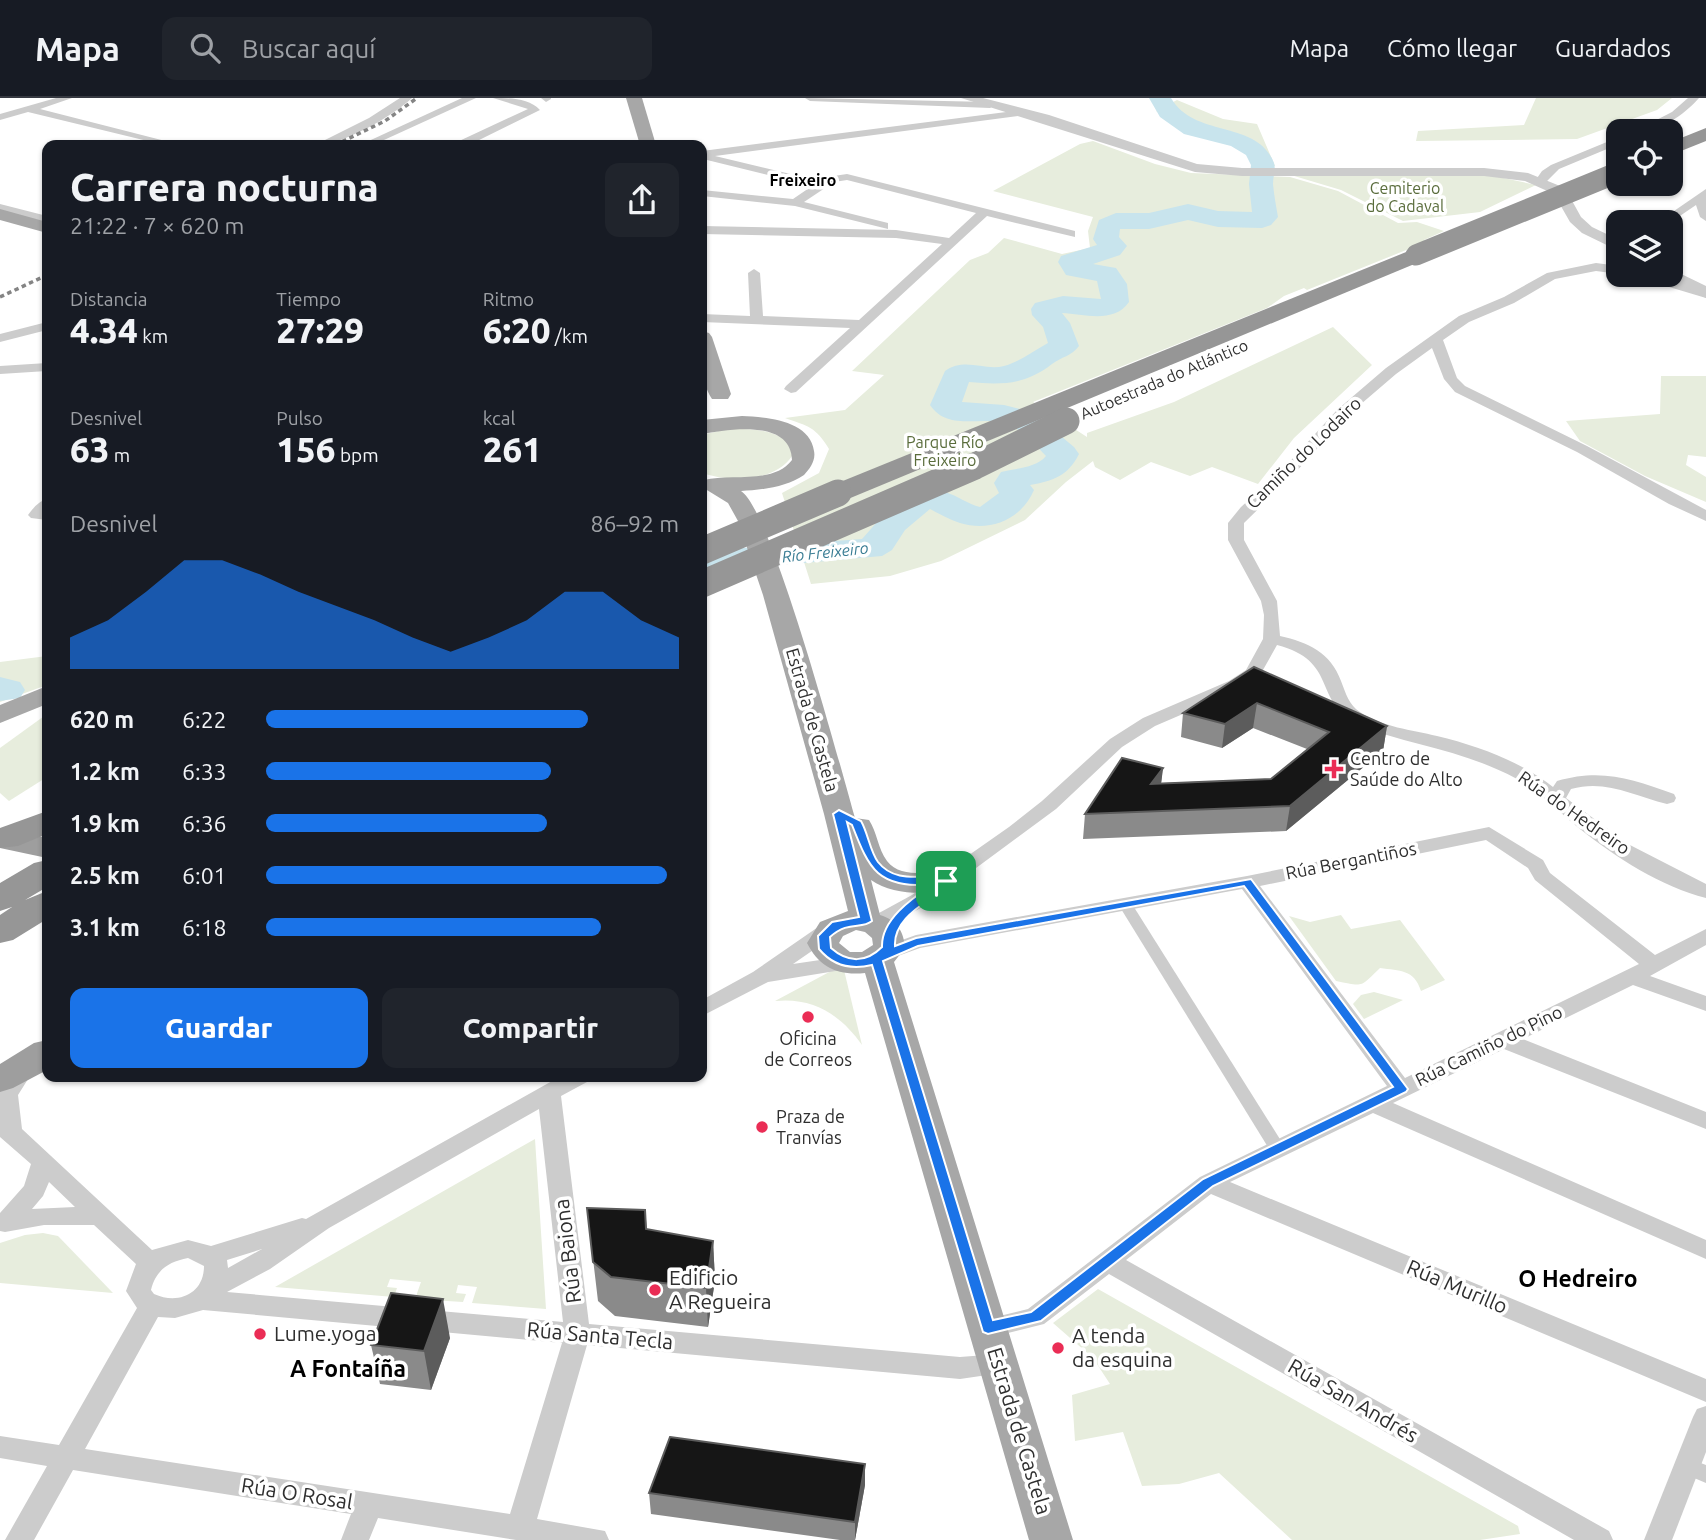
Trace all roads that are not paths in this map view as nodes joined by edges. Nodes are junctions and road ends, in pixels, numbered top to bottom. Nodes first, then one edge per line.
1 (67, 98) edge
2 (407, 98) edge
3 (471, 98) edge
4 (498, 98) edge
5 (634, 98) edge
6 (810, 98) edge
7 (968, 98) edge
8 (1694, 98) edge
9 (990, 105) junction
10 (28, 109) junction
11 (1021, 113) junction
12 (0, 117) edge
13 (1665, 119) edge
14 (1706, 135) edge
15 (155, 140) edge
16 (331, 140) edge
17 (376, 140) edge
18 (470, 140) edge
19 (647, 140) edge
20 (1683, 144) edge
21 (1606, 145) edge
22 (1706, 150) edge
23 (707, 154) edge
24 (707, 156) edge
25 (1683, 160) edge
26 (1606, 177) edge
27 (1541, 181) junction
28 (821, 185) junction
29 (707, 193) edge
30 (1606, 193) edge
31 (1702, 195) edge
32 (795, 202) junction
33 (0, 207) edge
34 (1681, 210) edge
35 (983, 213) junction
36 (0, 214) edge
37 (1706, 217) edge
38 (42, 219) edge
39 (42, 227) edge
40 (707, 230) edge
41 (896, 234) junction
42 (1071, 234) dead end
43 (1606, 239) edge
44 (952, 242) junction
45 (1606, 268) edge
46 (754, 273) dead end
47 (1683, 281) edge
48 (1682, 287) edge
49 (1706, 293) edge
50 (1322, 303) junction
51 (707, 318) edge
52 (757, 321) junction
53 (861, 324) junction
54 (42, 327) edge
55 (0, 338) edge
56 (1436, 340) junction
57 (42, 367) edge
58 (0, 370) edge
59 (791, 389) dead end
60 (1054, 415) junction
61 (708, 417) edge
62 (771, 481) junction
63 (707, 487) edge
64 (707, 489) edge
65 (838, 494) junction
66 (1706, 516) edge
67 (707, 538) edge
68 (757, 544) junction
69 (707, 549) edge
70 (707, 573) edge
71 (707, 582) edge
72 (1272, 639) junction
73 (42, 696) edge
74 (0, 715) edge
75 (1667, 798) dead end
76 (1556, 799) junction
77 (839, 814) junction
78 (42, 824) edge
79 (3, 838) edge
80 (42, 847) edge
81 (42, 874) edge
82 (946, 881) junction
83 (1247, 882) junction
84 (1706, 892) edge
85 (0, 899) edge
86 (1125, 904) junction
87 (42, 906) edge
88 (0, 930) edge
89 (829, 930) joint
90 (1706, 936) edge
91 (873, 943) junction
92 (1654, 965) junction
93 (1632, 976) junction
94 (760, 977) junction
95 (1706, 1004) edge
96 (707, 1006) edge
97 (1501, 1040) junction
98 (24, 1066) edge
99 (568, 1082) edge
100 (1401, 1089) junction
101 (550, 1092) junction
102 (1372, 1103) junction
103 (1706, 1121) edge
104 (5, 1130) edge
105 (1277, 1148) junction
106 (43, 1161) junction
107 (1208, 1182) junction
108 (35, 1189) junction
109 (100, 1216) junction
110 (320, 1222) junction
111 (2, 1224) edge
112 (1706, 1250) edge
113 (209, 1256) junction
114 (1107, 1261) junction
115 (151, 1264) junction
116 (206, 1294) junction
117 (150, 1306) junction
118 (988, 1328) junction
119 (578, 1334) junction
120 (999, 1365) junction
121 (1706, 1391) edge
122 (1706, 1417) edge
123 (0, 1447) edge
124 (65, 1458) junction
125 (1696, 1470) edge
126 (369, 1505) junction
127 (520, 1528) junction
128 (19, 1540) edge
129 (355, 1540) edge
130 (595, 1540) edge
131 (1051, 1540) edge
132 (1599, 1540) edge
133 (1658, 1540) edge

1 - 10 street
2 - 16 street
3 - 17 street
4 - 18 street
5 - 19 main road
6 - 9 street
7 - 9 street
8 - 13 street
9 - 11 street
10 - 12 street
10 - 15 street
11 - 23 street
11 - 27 street
14 - 20 highway
21 - 27 street
22 - 25 highway
24 - 28 street
26 - 50 highway, Autoestrada do Atlántico, bridge
27 - 43 street
28 - 32 street
28 - 35 street
29 - 32 street
30 - 50 highway, Autoestrada do Atlántico
31 - 34 street
31 - 37 street
32 - 41 street
33 - 38 street
35 - 42 street
35 - 44 street
36 - 39 main road
40 - 41 street
41 - 44 street
44 - 53 street
45 - 56 street, Camiño do Lodairo
46 - 52 street
47 - 49 street
48 - 49 street
50 - 60 highway, Autoestrada do Atlántico
51 - 52 street
52 - 53 street
53 - 59 street
54 - 55 street
56 - 66 street
56 - 72 street, Camiño do Lodairo
57 - 58 street
60 - 65 highway, Autoestrada do Atlántico
60 - 70 highway, Autoestrada do Atlántico, bridge
60 - 71 highway, bridge
61 - 62 main road
62 - 63 main road
62 - 68 main road
64 - 68 main road
65 - 67 highway, bridge
65 - 69 highway, Autoestrada do Atlántico, bridge
68 - 77 main road, Estrada de Castela
72 - 76 street, Rúa do Hedreiro
72 - 82 street
73 - 74 main road
75 - 76 street
76 - 84 street, Rúa do Hedreiro
77 - 82 main road
77 - 91 main road, Estrada de Castela
78 - 79 highway
79 - 80 highway
81 - 85 highway
82 - 91 street
83 - 86 street, Rúa Bergantiños
83 - 92 street, Rúa Bergantiños
83 - 100 street
86 - 91 street, Rúa Bergantiños
86 - 105 street
87 - 88 highway
89 - 91 main road
89 - 94 street
90 - 92 street, Rúa Camiño do Pino
91 - 94 street, Rúa Bergantiños
91 - 118 main road, Estrada de Castela
92 - 93 street, Rúa Camiño do Pino
93 - 95 street
93 - 97 street, Rúa Camiño do Pino
94 - 96 street
97 - 100 street, Rúa Camiño do Pino
97 - 103 street
98 - 104 street
99 - 101 street
100 - 102 street, Rúa Camiño do Pino
101 - 110 street
101 - 119 street, Rúa Baiona
102 - 105 street, Rúa Camiño do Pino
102 - 112 street
104 - 106 street
105 - 107 street, Rúa Camiño do Pino
106 - 108 street
106 - 109 street
107 - 114 street, Rúa Camiño do Pino
107 - 121 street, Rúa Murillo
108 - 109 street
108 - 111 street
109 - 111 street
109 - 115 street
110 - 113 street
110 - 116 street
113 - 115 street
113 - 116 street
114 - 118 street, Rúa Camiño do Pino
114 - 132 street, Rúa San Andrés
115 - 117 street
116 - 117 street
116 - 119 street, Rúa Santa Tecla
117 - 124 street
118 - 120 main road, Estrada de Castela
119 - 120 street, Rúa Santa Tecla
119 - 127 street, Rúa Baiona
120 - 131 main road, Estrada de Castela
122 - 125 street
123 - 124 street, Rúa O Rosal
124 - 126 street, Rúa O Rosal
124 - 128 street
125 - 133 street
126 - 127 street, Rúa O Rosal
126 - 129 street
127 - 130 street, Rúa O Rosal

